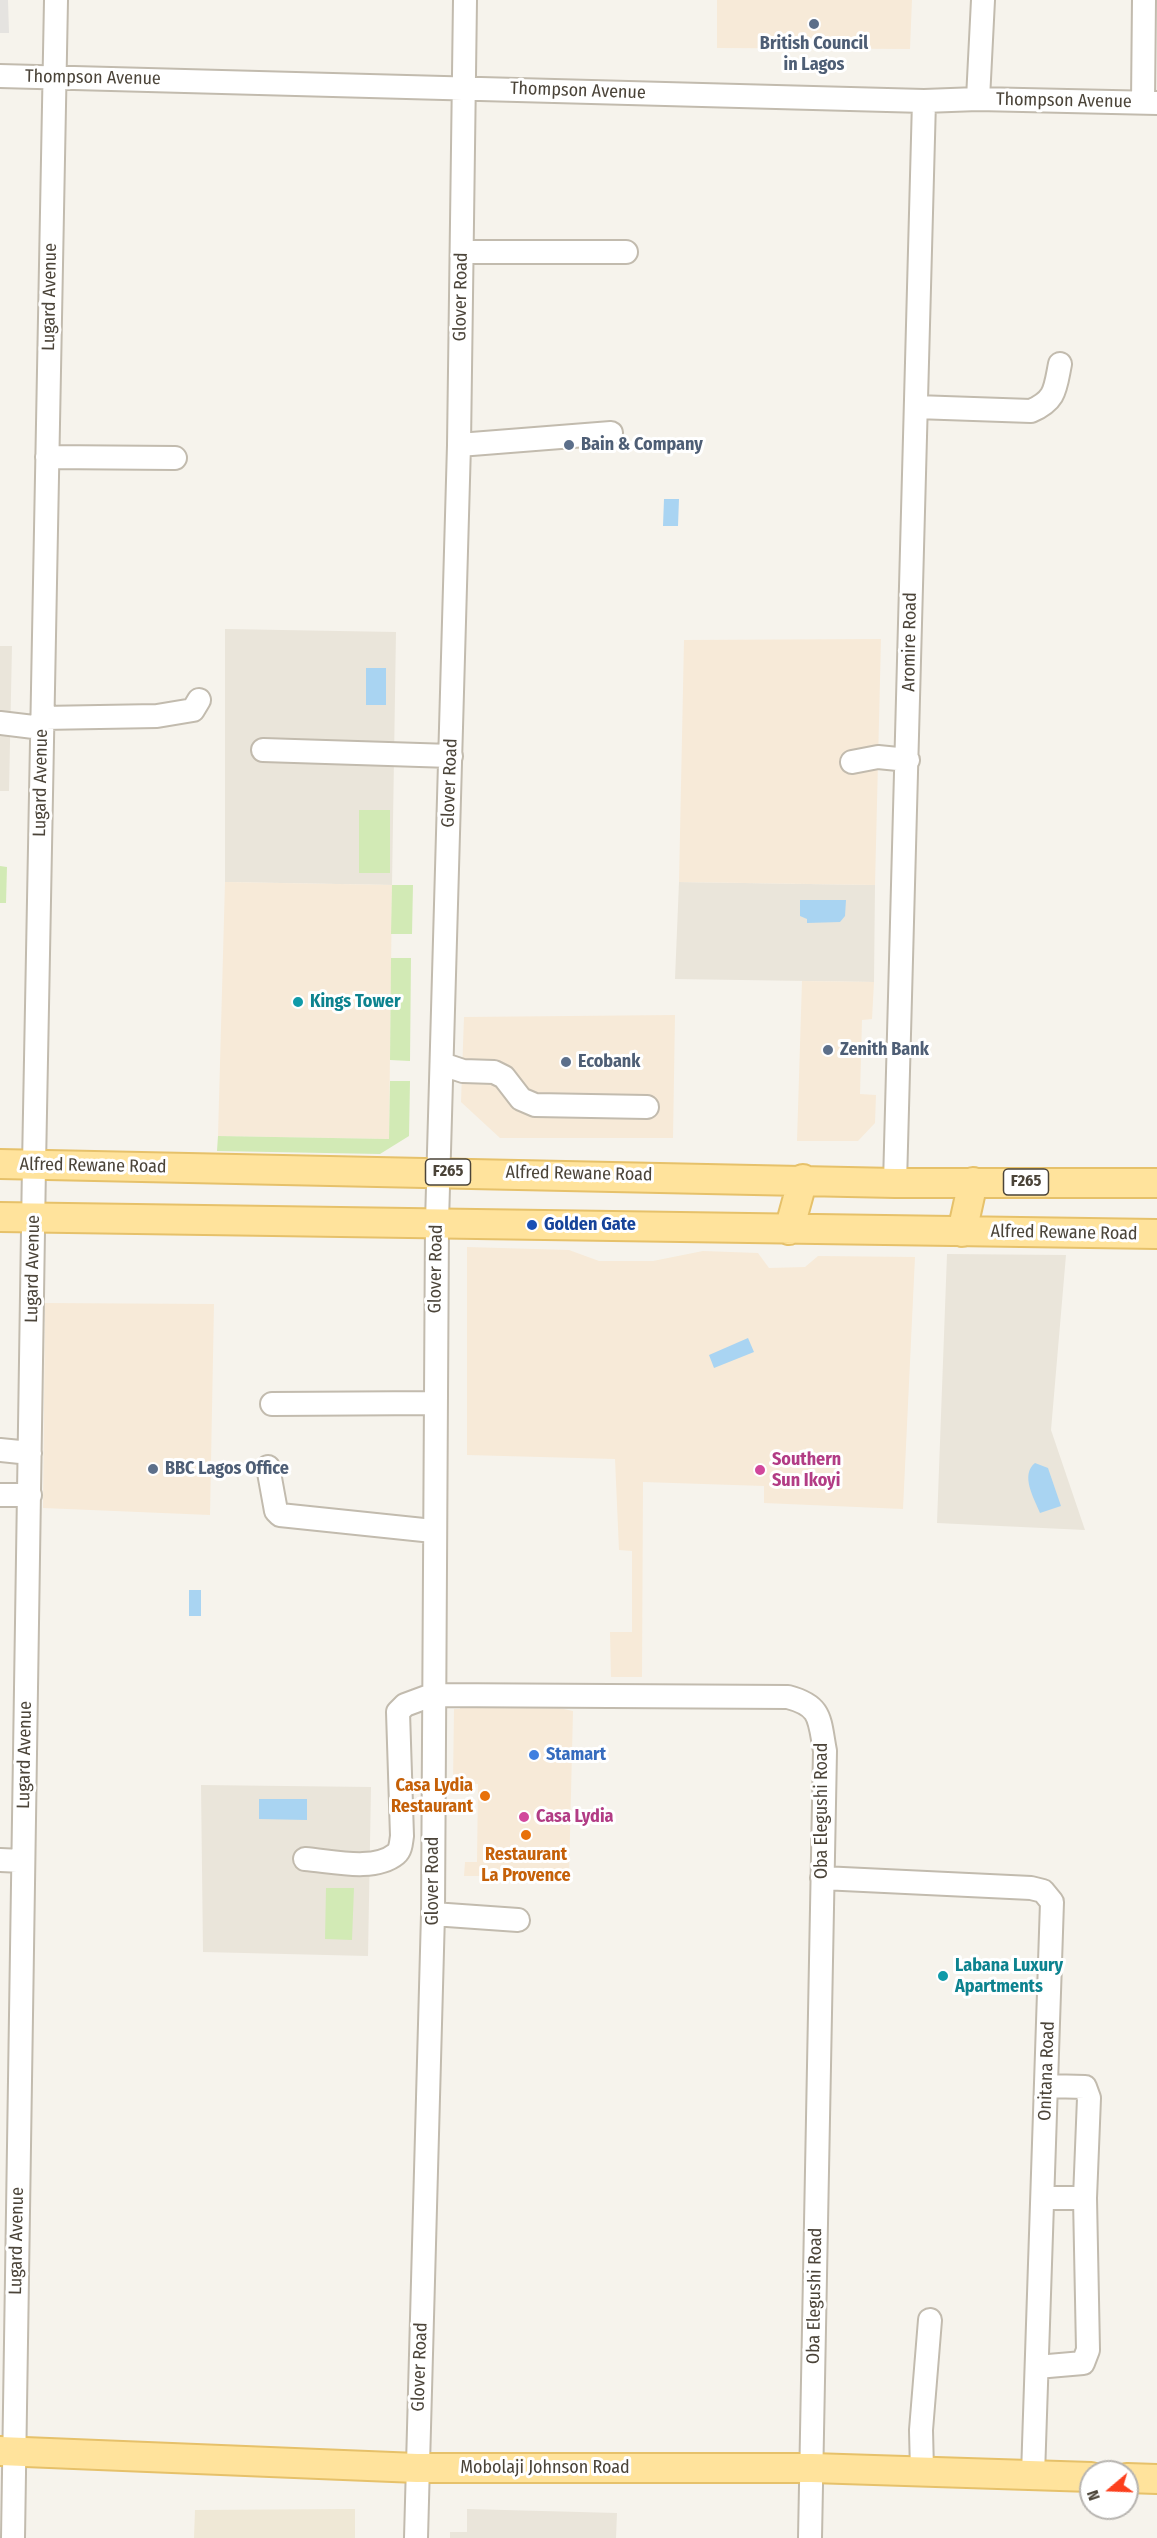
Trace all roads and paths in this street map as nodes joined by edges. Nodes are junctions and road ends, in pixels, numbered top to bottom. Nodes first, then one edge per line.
1 (56, 0) edge
2 (465, 0) edge
3 (983, 0) edge
4 (1144, 0) edge
5 (0, 76) edge
6 (54, 76) junction
7 (463, 88) junction
8 (978, 99) junction
9 (924, 100) junction
10 (1150, 102) edge
11 (462, 252) junction
12 (626, 252) dead end
13 (1060, 364) dead end
14 (916, 407) junction
15 (611, 433) dead end
16 (459, 445) junction
17 (47, 457) junction
18 (175, 458) dead end
19 (199, 700) dead end
20 (0, 723) edge
21 (42, 723) junction
22 (263, 750) dead end
23 (451, 756) junction
24 (908, 760) junction
25 (852, 762) dead end
26 (442, 1064) junction
27 (647, 1107) dead end
28 (0, 1164) edge
29 (34, 1165) junction
30 (438, 1172) junction
31 (803, 1179) junction
32 (896, 1182) junction
33 (973, 1182) junction
34 (1157, 1184) edge
35 (0, 1217) edge
36 (34, 1218) junction
37 (437, 1222) junction
38 (789, 1230) junction
39 (962, 1232) junction
40 (1157, 1234) edge
41 (435, 1403) junction
42 (272, 1404) dead end
43 (0, 1450) edge
44 (30, 1453) junction
45 (268, 1467) dead end
46 (0, 1495) edge
47 (30, 1495) junction
48 (433, 1531) junction
49 (432, 1695) junction
50 (305, 1859) dead end
51 (0, 1860) edge
52 (23, 1861) junction
53 (822, 1878) junction
54 (433, 1914) junction
55 (518, 1920) dead end
56 (10, 1951) edge
57 (1047, 2086) junction
58 (1043, 2198) junction
59 (1085, 2198) junction
60 (930, 2320) dead end
61 (1037, 2367) junction
62 (7, 2451) edge
63 (417, 2468) junction
64 (812, 2468) junction
65 (922, 2471) junction
66 (1034, 2475) junction
67 (1079, 2477) edge
68 (1139, 2478) edge
69 (1157, 2479) edge
70 (13, 2538) edge
71 (416, 2538) edge
72 (810, 2538) edge

1 - 6 street, Lugard Avenue
2 - 7 street, Glover Road
3 - 8 street
4 - 10 street
5 - 6 street, Thompson Avenue
6 - 7 street, Thompson Avenue
6 - 17 street, Lugard Avenue
7 - 9 street, Thompson Avenue
7 - 11 street, Glover Road
8 - 9 street, Thompson Avenue
8 - 10 street, Thompson Avenue
9 - 14 street, Aromire Road
11 - 12 street
11 - 16 street, Glover Road
13 - 14 street
14 - 24 street, Aromire Road
15 - 16 street
16 - 23 street, Glover Road
17 - 18 street
17 - 21 street, Lugard Avenue
19 - 21 street
20 - 21 street
21 - 29 street, Lugard Avenue
22 - 23 street
23 - 26 street, Glover Road
24 - 25 street
24 - 32 street, Aromire Road
26 - 27 street
26 - 30 street, Glover Road
28 - 29 main road, Alfred Rewane Road / F265
29 - 30 main road, Alfred Rewane Road / F265
29 - 36 street, Lugard Avenue
30 - 31 main road, Alfred Rewane Road / F265
30 - 37 street, Glover Road
31 - 32 main road, Alfred Rewane Road / F265
31 - 38 main road
32 - 33 main road, Alfred Rewane Road / F265
33 - 34 main road, Alfred Rewane Road / F265
33 - 39 main road
35 - 36 main road, Alfred Rewane Road
36 - 37 main road, Alfred Rewane Road
36 - 44 street, Lugard Avenue
37 - 38 main road, Alfred Rewane Road
37 - 41 street, Glover Road
38 - 39 main road, Alfred Rewane Road
39 - 40 main road, Alfred Rewane Road
41 - 42 street
41 - 48 street, Glover Road
43 - 44 street
44 - 47 street, Lugard Avenue
45 - 48 street
46 - 47 street
47 - 52 street, Lugard Avenue
48 - 49 street, Glover Road
49 - 50 street, Oba Elegushi Road
49 - 53 street, Oba Elegushi Road
49 - 54 street, Glover Road
51 - 52 street
52 - 56 street, Lugard Avenue
53 - 57 street, Onitana Road
53 - 64 street, Oba Elegushi Road
54 - 55 street
54 - 63 street, Glover Road
56 - 62 street, Lugard Avenue
57 - 58 street, Onitana Road
57 - 59 street
58 - 59 street
58 - 61 street, Onitana Road
59 - 61 street
60 - 65 street
61 - 66 street, Onitana Road
62 - 63 main road, Mobolaji Johnson Road
62 - 70 street, Lugard Avenue
63 - 64 main road, Mobolaji Johnson Road
63 - 71 street, Glover Road
64 - 65 main road, Mobolaji Johnson Road
64 - 72 street, Oba Elegushi Road
65 - 66 main road, Mobolaji Johnson Road
66 - 67 main road, Mobolaji Johnson Road
68 - 69 main road

